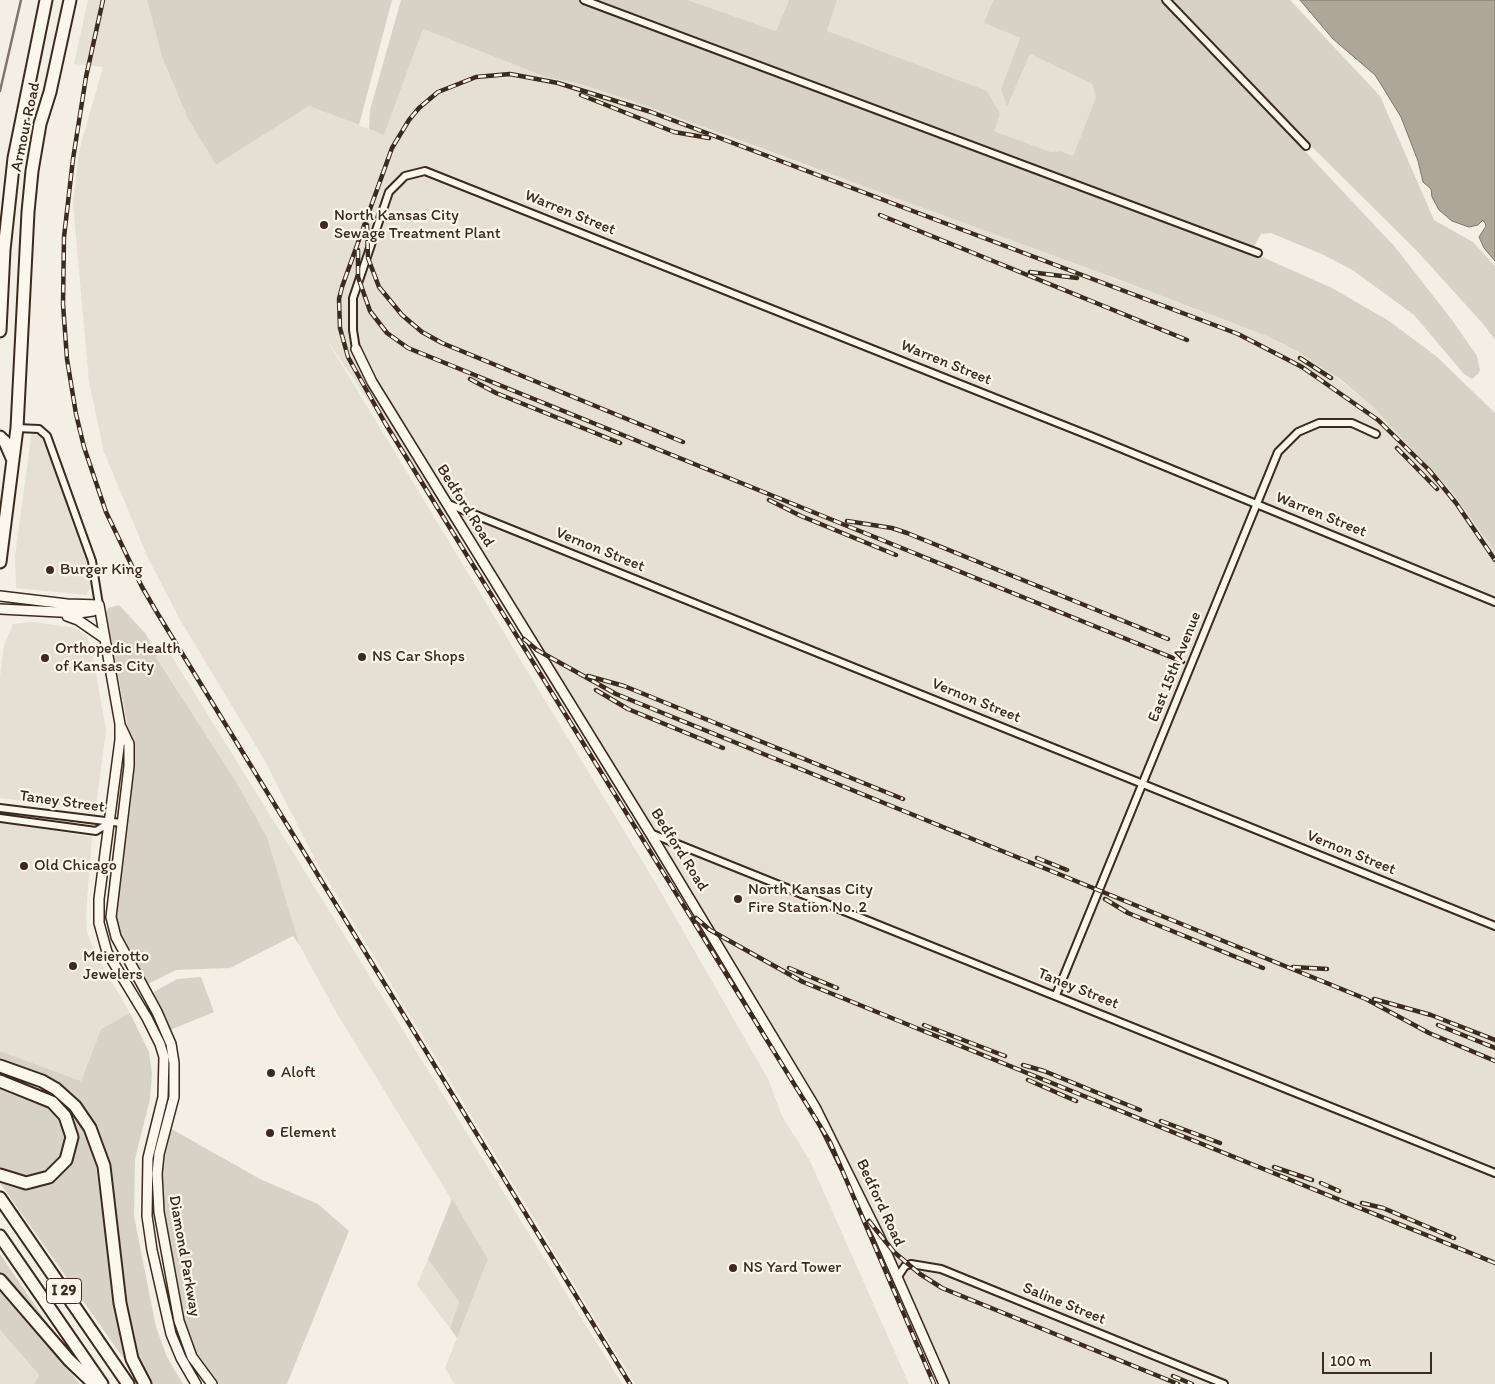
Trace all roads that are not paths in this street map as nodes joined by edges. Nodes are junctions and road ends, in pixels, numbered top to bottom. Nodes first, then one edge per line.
1 (46, 0) edge
2 (70, 0) edge
3 (584, 0) edge
4 (1166, 0) edge
5 (1306, 146) dead end
6 (1258, 254) dead end
7 (0, 331) edge
8 (356, 350) joint
9 (16, 428) junction
10 (1376, 434) dead end
11 (0, 437) edge
12 (13, 460) junction
13 (446, 503) junction
14 (1256, 504) junction
15 (0, 562) edge
16 (0, 596) edge
17 (1495, 602) edge
18 (99, 605) junction
19 (0, 609) edge
20 (57, 613) junction
21 (104, 638) junction
22 (120, 724) junction
23 (1142, 783) junction
24 (0, 808) edge
25 (0, 818) edge
26 (110, 823) junction
27 (121, 823) junction
28 (650, 833) junction
29 (1495, 926) edge
30 (1056, 995) junction
31 (0, 1066) edge
32 (0, 1081) edge
33 (1495, 1173) edge
34 (0, 1175) edge
35 (0, 1198) edge
36 (0, 1236) edge
37 (897, 1278) junction
38 (0, 1280) edge
39 (94, 1384) edge
40 (102, 1384) edge
41 (128, 1384) edge
42 (145, 1384) edge
43 (196, 1384) edge
44 (212, 1384) edge
45 (944, 1384) edge
46 (1224, 1384) edge

1 - 7 highway, Armour Road
2 - 9 highway, Armour Road
3 - 6 street
4 - 5 street
8 - 13 street, Bedford Road
8 - 14 street, Warren Street
9 - 12 highway, Armour Road
9 - 18 street, Diamond Parkway
10 - 14 street, East 15th Avenue
11 - 12 highway
12 - 15 highway, Armour Road
13 - 23 street, Vernon Street
13 - 28 street, Bedford Road
14 - 17 street, Warren Street
14 - 23 street, East 15th Avenue
16 - 18 street
18 - 20 street
18 - 21 street, Diamond Parkway
19 - 20 street
20 - 21 street
21 - 22 street, Diamond Parkway
22 - 26 street, Diamond Parkway
22 - 27 street, Diamond Parkway
23 - 29 street, Vernon Street
23 - 30 street, East 15th Avenue
24 - 26 street, Taney Street
25 - 26 street
26 - 27 street, Taney Street
26 - 43 street, Diamond Parkway
27 - 44 street, Diamond Parkway
28 - 30 street, Taney Street
28 - 37 street, Bedford Road
30 - 33 street, Taney Street
31 - 42 highway
32 - 34 highway
35 - 41 highway, I 29
36 - 40 highway, I 29
37 - 45 street, Bedford Road
37 - 46 street, Saline Street
38 - 39 highway

